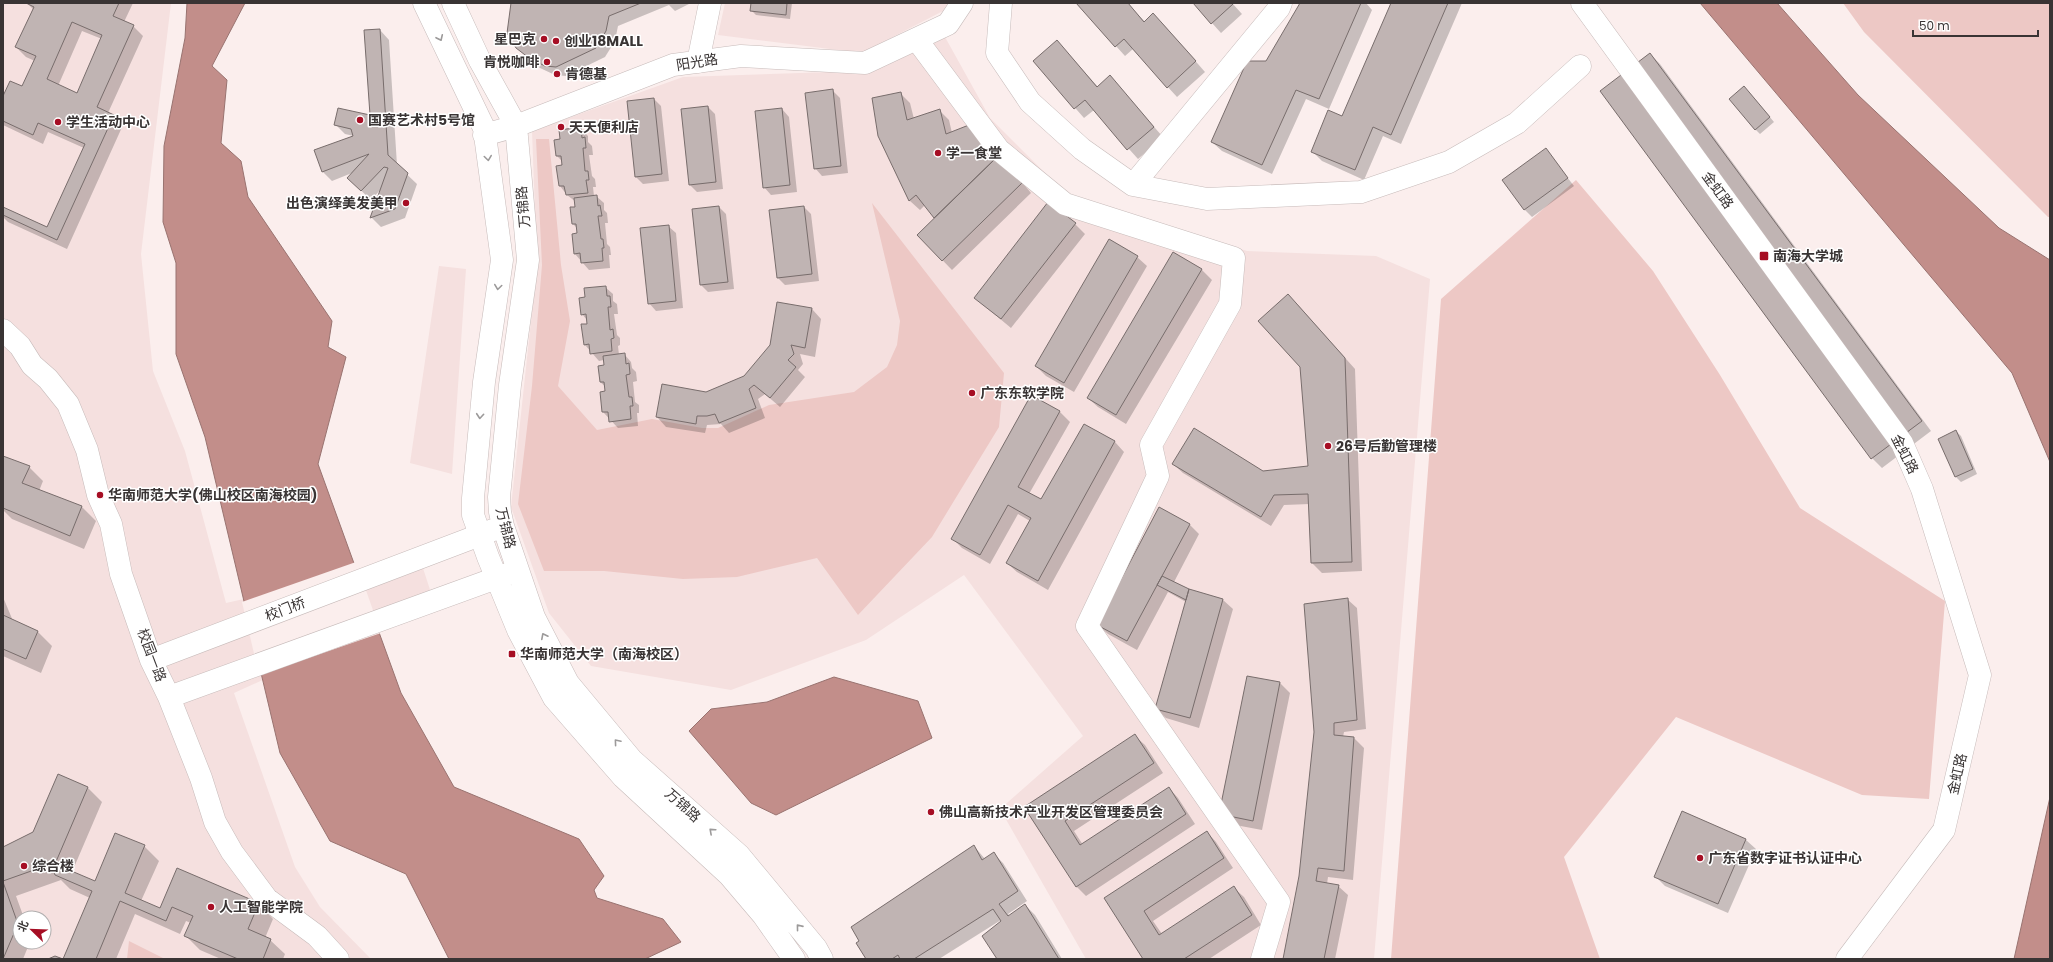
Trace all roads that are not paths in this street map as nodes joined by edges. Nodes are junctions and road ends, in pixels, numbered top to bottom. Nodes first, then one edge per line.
1 (424, 3) edge
2 (453, 3) edge
3 (710, 3) edge
4 (962, 3) edge
5 (1001, 3) edge
6 (1281, 3) edge
7 (1582, 3) edge
8 (917, 40) junction
9 (698, 62) junction
10 (1580, 66) dead end
11 (516, 126) junction
12 (484, 135) junction
13 (1132, 185) junction
14 (3, 330) edge
15 (503, 526) junction
16 (480, 536) junction
17 (518, 570) junction
18 (497, 578) junction
19 (151, 660) junction
20 (169, 697) junction
21 (338, 959) edge
22 (794, 959) edge
23 (822, 959) edge
24 (1262, 959) edge
25 (1847, 959) edge

1 -> 12 street, 万锦路
2 - 11 street, 万锦路
3 - 9 street
4 - 8 street, 阳光路
5 - 13 street
6 - 13 street
7 - 25 street, 金虹路
8 - 9 street, 阳光路
8 - 24 street
9 - 11 street, 阳光路
10 - 13 street
11 - 12 street, 阳光路
11 - 15 street, 万锦路
12 -> 16 street, 万锦路
14 - 19 street, 校园一路
15 - 16 street, 校门桥
15 - 17 street, 万锦路
16 - 18 street, 万锦路
16 - 19 street, 校门桥
17 - 18 street
23 -> 17 street, 万锦路
18 - 20 street
18 - 22 street, 万锦路
19 - 20 street, 校园一路
20 - 21 street, 校园一路

